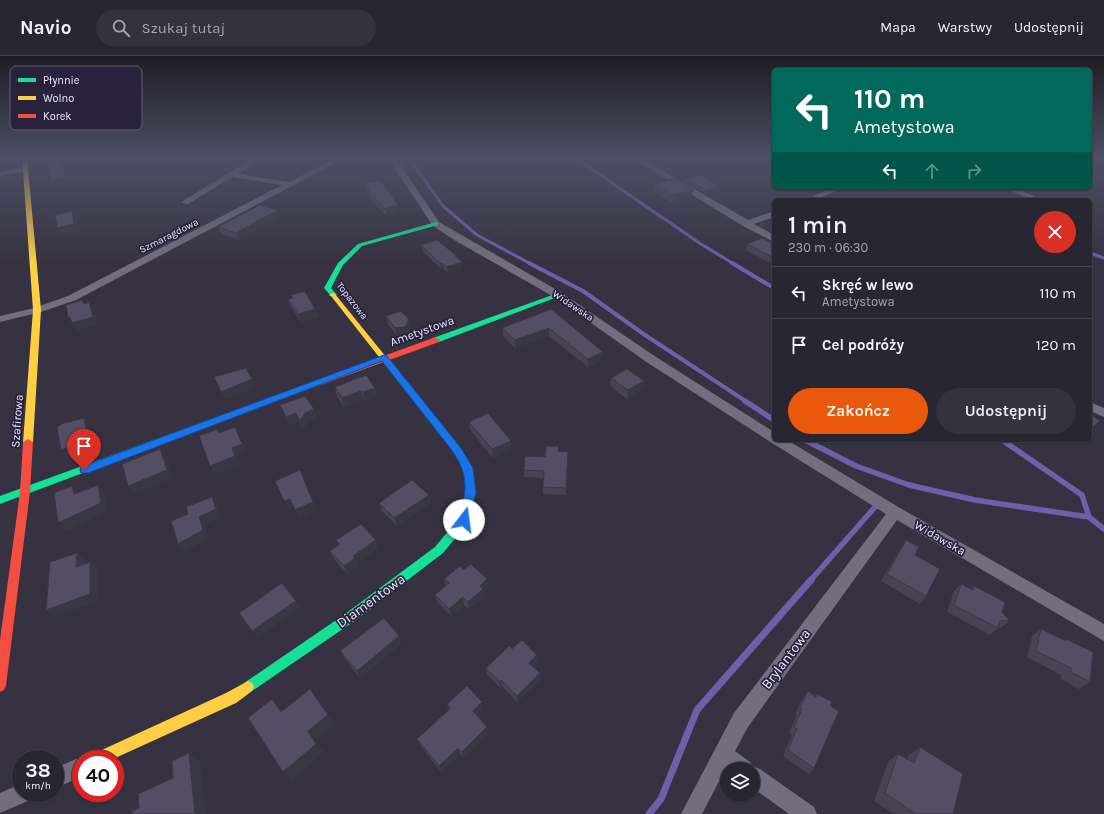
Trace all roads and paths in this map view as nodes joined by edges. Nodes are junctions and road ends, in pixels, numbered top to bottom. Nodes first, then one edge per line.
1 (26, 192) edge
2 (201, 192) edge
3 (274, 192) edge
4 (415, 192) edge
5 (693, 192) edge
6 (827, 192) edge
7 (1019, 192) edge
8 (814, 198) edge
9 (1034, 198) edge
10 (185, 202) dead end
11 (772, 215) edge
12 (436, 224) junction
13 (746, 224) junction
14 (772, 238) edge
15 (558, 295) junction
16 (37, 310) junction
17 (0, 319) edge
18 (384, 358) junction
19 (1092, 407) edge
20 (1104, 413) edge
21 (772, 437) edge
22 (781, 442) edge
23 (25, 492) junction
24 (0, 500) edge
25 (895, 512) junction
26 (1104, 633) edge
27 (0, 686) edge
28 (118, 750) edge
29 (723, 754) junction
30 (734, 762) edge
31 (760, 781) edge
32 (12, 798) edge
33 (0, 804) edge
34 (691, 814) edge
35 (807, 814) edge

1 - 16 street, Szafirowa
2 - 10 street
3 - 16 street, Szmaragdowa
4 - 12 street, Widawska
5 - 13 street
6 - 8 street
7 - 9 street
11 - 13 street
12 - 15 street, Widawska
12 - 18 street, Topazowa
13 - 14 street
15 - 18 street, Ametystowa
15 - 21 street, Widawska
16 - 17 street, Szmaragdowa
16 - 23 street, Szafirowa
18 - 23 street, Ametystowa
18 - 28 street, Diamentowa
19 - 20 street
22 - 25 street, Widawska
23 - 24 street, Ametystowa
23 - 27 street, Szafirowa
25 - 26 street, Widawska
25 - 29 street, Brylantowa
29 - 30 street
29 - 34 street, Brylantowa
31 - 35 street
32 - 33 street

